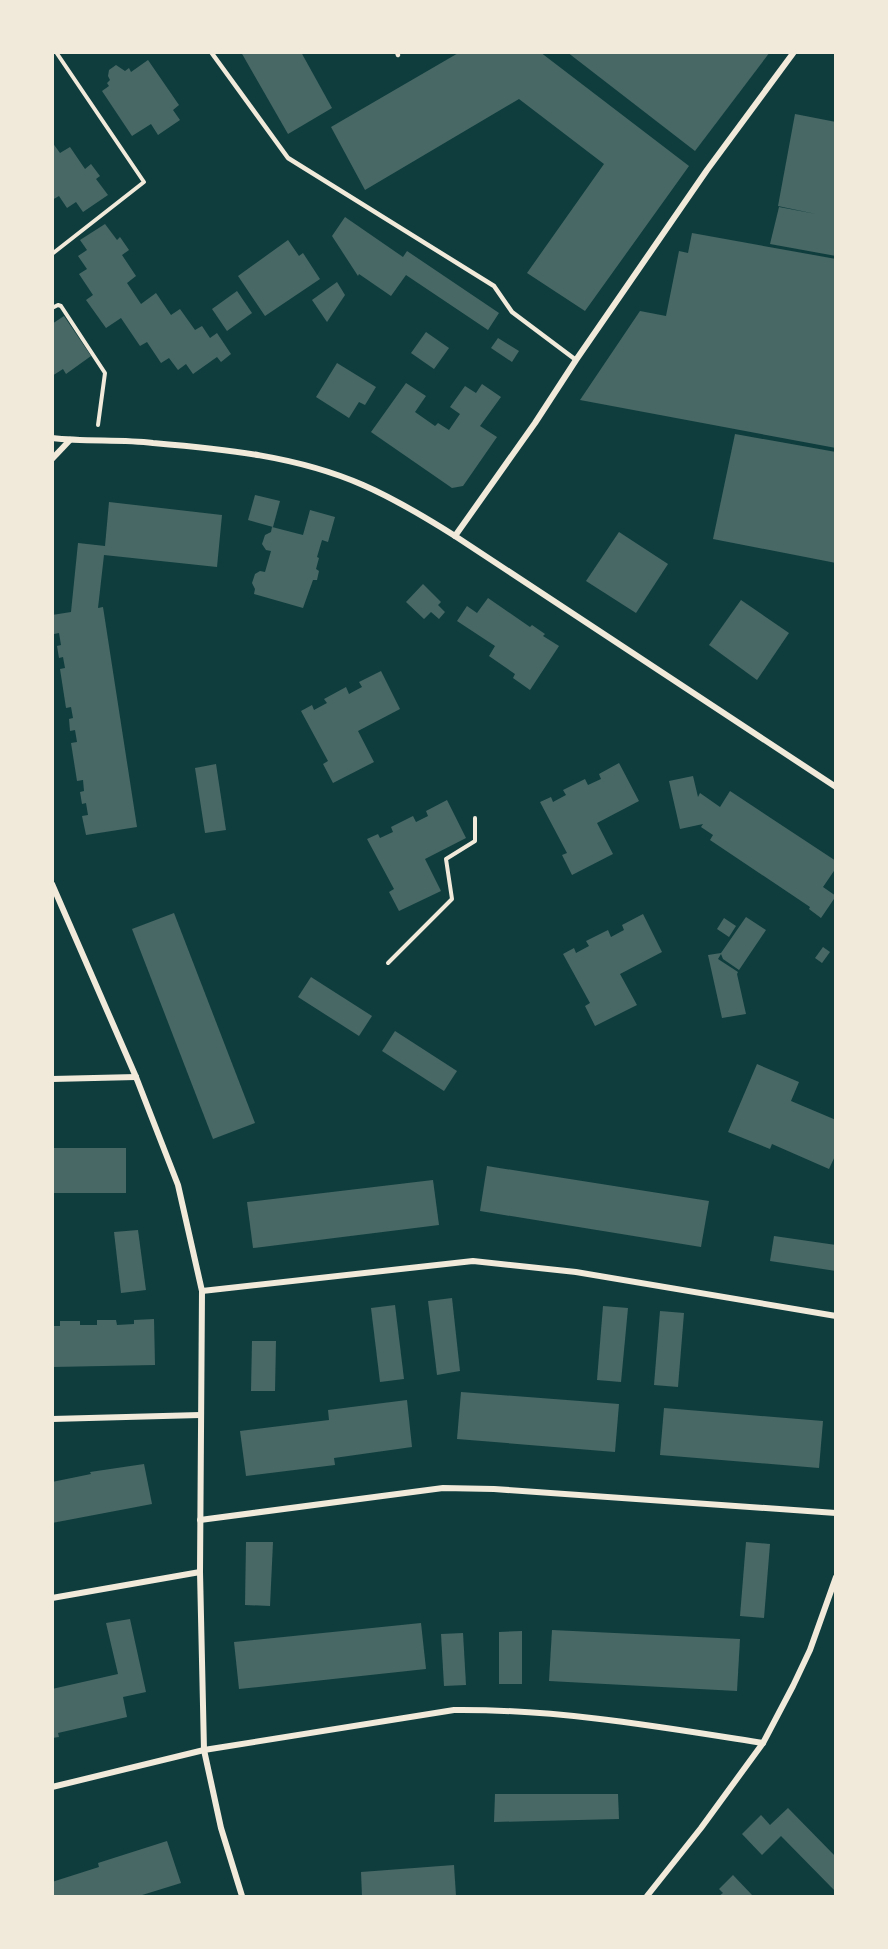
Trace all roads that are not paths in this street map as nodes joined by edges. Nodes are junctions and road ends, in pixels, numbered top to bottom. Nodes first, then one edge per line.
1 (211, 52) edge
2 (794, 52) edge
3 (576, 360) junction
4 (52, 438) edge
5 (70, 440) junction
6 (52, 459) edge
7 (455, 536) junction
8 (836, 787) edge
9 (52, 884) edge
10 (135, 1077) junction
11 (52, 1078) edge
12 (202, 1291) junction
13 (836, 1316) edge
14 (200, 1415) junction
15 (52, 1419) edge
16 (836, 1513) edge
17 (200, 1520) junction
18 (200, 1572) junction
19 (836, 1577) edge
20 (52, 1598) edge
21 (764, 1743) junction
22 (204, 1750) junction
23 (52, 1787) edge
24 (242, 1896) edge
25 (647, 1896) edge

1 - 3 lane
2 - 3 street
3 - 7 street
4 - 5 street
5 - 6 street
5 - 7 street
7 - 8 street
9 - 10 street
10 - 11 street
10 - 12 street
12 - 13 street
12 - 14 street
14 - 15 street
14 - 17 street
16 - 17 street
17 - 18 street
18 - 20 street
18 - 22 street
19 - 21 street
21 - 22 street
21 - 25 street
22 - 23 street
22 - 24 street

